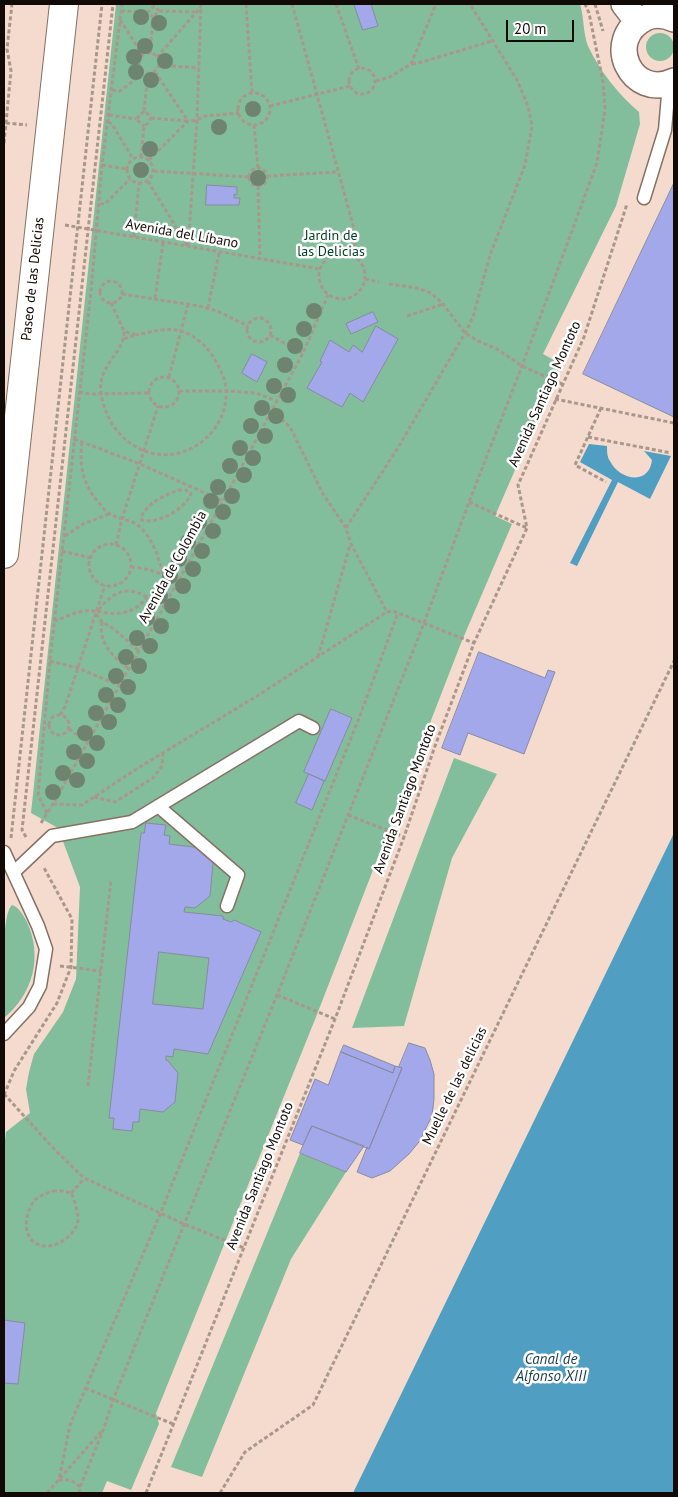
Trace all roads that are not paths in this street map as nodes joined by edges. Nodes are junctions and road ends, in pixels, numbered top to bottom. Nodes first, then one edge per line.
1 (64, 4) edge
2 (631, 13) edge
3 (674, 19) edge
4 (672, 83) edge
5 (644, 198) dead end
6 (4, 554) edge
7 (313, 728) dead end
8 (158, 806) junction
9 (7, 846) edge
10 (14, 872) junction
11 (227, 906) dead end
12 (4, 1034) edge

1 - 6 main road, Paseo de las Delicias
2 - 3 street
2 - 4 street
4 - 5 lane
7 - 8 lane
8 - 10 lane
8 - 11 lane
9 - 10 lane
10 - 12 lane

